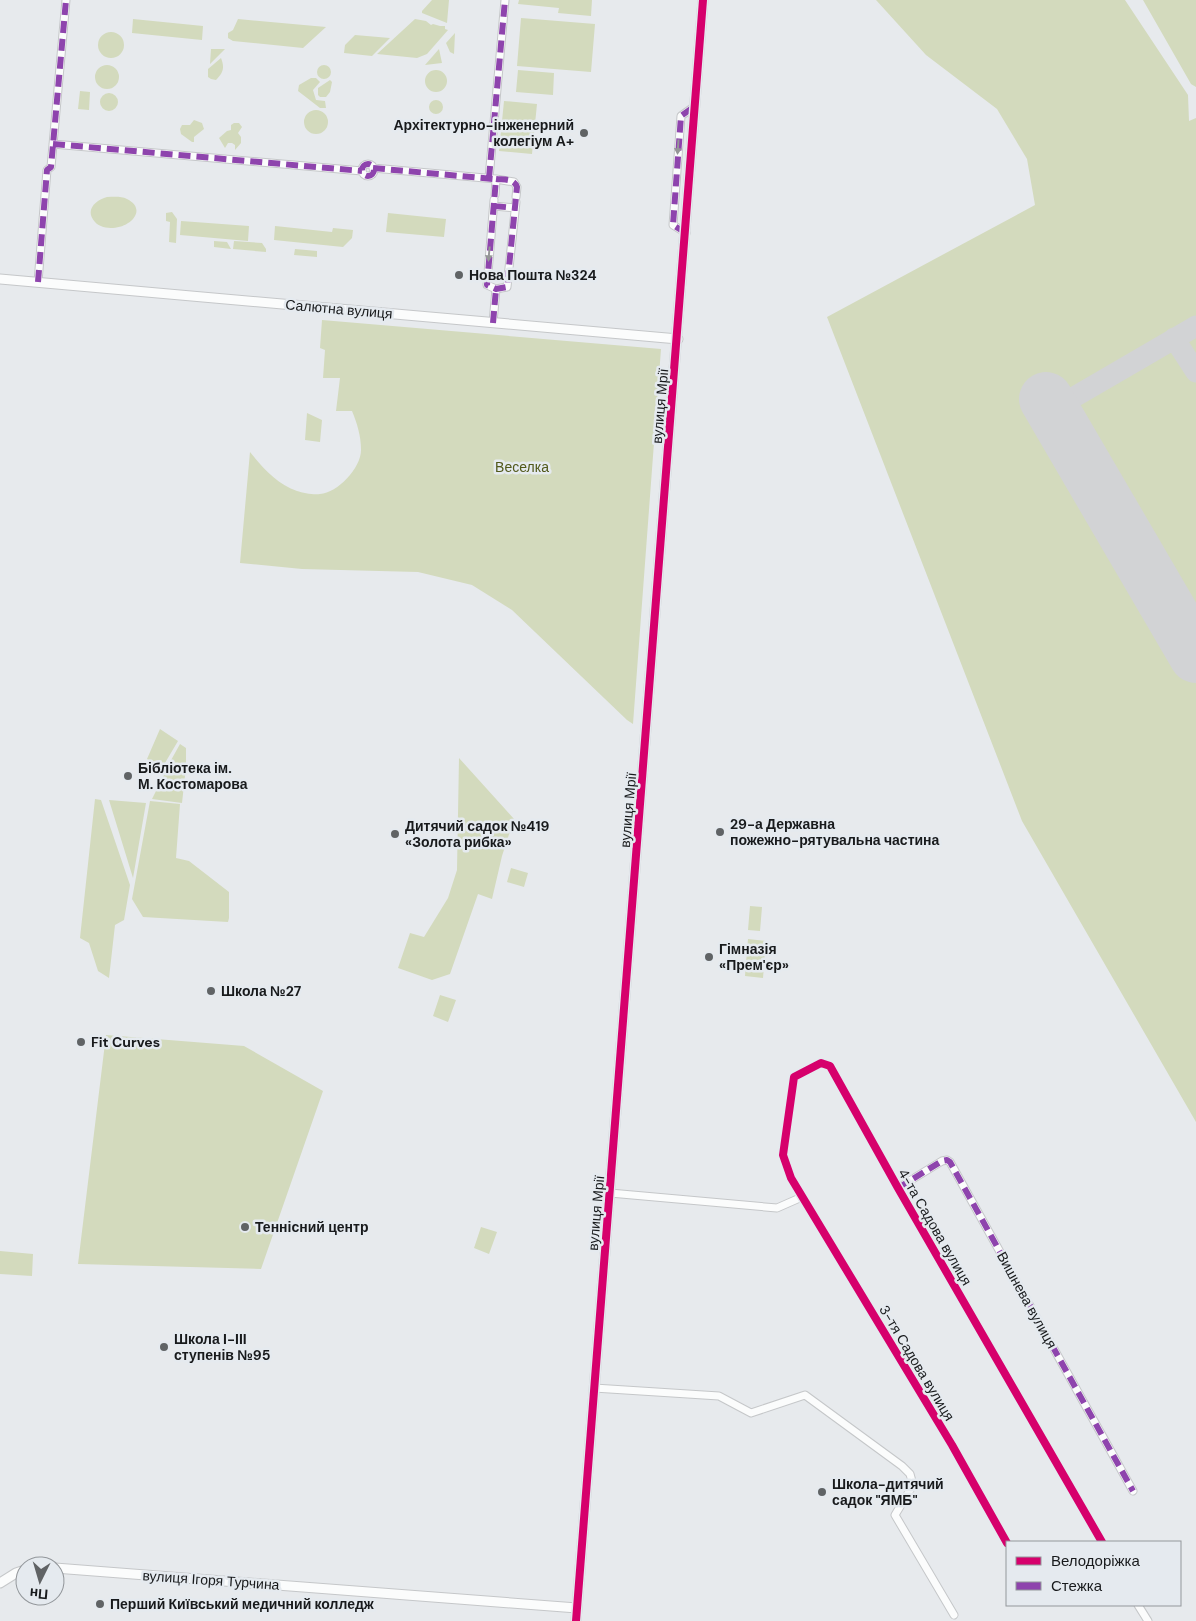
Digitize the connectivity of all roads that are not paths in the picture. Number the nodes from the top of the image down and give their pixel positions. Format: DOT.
graph roads {
  1 [pos="66,0"];
  2 [pos="505,0"];
  3 [pos="703,0"];
  4 [pos="695,106"];
  5 [pos="53,144"];
  6 [pos="493,179"];
  7 [pos="494,200"];
  8 [pos="516,202"];
  9 [pos="686,232"];
  10 [pos="0,279"];
  11 [pos="38,282"];
  12 [pos="496,289"];
  13 [pos="493,323"];
  14 [pos="678,339"];
  15 [pos="898,1188"];
  16 [pos="610,1193"];
  17 [pos="802,1196"];
  18 [pos="594,1388"];
  19 [pos="1133,1491"];
  20 [pos="1006,1541"];
  21 [pos="1101,1541"];
  22 [pos="65,1569"];
  23 [pos="15,1574"];
  24 [pos="0,1583"];
  25 [pos="1139,1606"];
  26 [pos="577,1608"];
  27 [pos="954,1616"];
  28 [pos="576,1621"];
  29 [pos="1148,1621"];
  1 -- 5 [label="street"];
  2 -- 6 [label="street"];
  3 -- 4 [label="street, вулиця Мрії"];
  4 -- 9 [label="street, вулиця Мрії"];
  4 -- 9 [label="street, one-way"];
  5 -- 6 [label="street"];
  5 -- 11 [label="street"];
  6 -- 7 [label="street"];
  6 -- 8 [label="street"];
  7 -- 8 [label="street"];
  7 -- 12 [label="street, one-way"];
  8 -- 12 [label="street"];
  9 -- 14 [label="street, вулиця Мрії"];
  10 -- 11 [label="street, Салютна вулиця"];
  11 -- 13 [label="street, Салютна вулиця"];
  12 -- 13 [label="street"];
  13 -- 14 [label="street, Салютна вулиця"];
  14 -- 16 [label="street, вулиця Мрії"];
  15 -- 17 [label="street, 4-та Садова вулиця"];
  15 -- 19 [label="street, Вишнева вулиця"];
  15 -- 21 [label="street, 4-та Садова вулиця"];
  16 -- 17 [label="street"];
  16 -- 18 [label="street, вулиця Мрії"];
  17 -- 20 [label="street, 3-тя Садова вулиця"];
  18 -- 26 [label="street, вулиця Мрії"];
  18 -- 27 [label="street"];
  22 -- 26 [label="street, вулиця Ігоря Турчина"];
  23 -- 24 [label="street"];
  25 -- 29 [label="street"];
  26 -- 28 [label="street, вулиця Мрії"];
}
